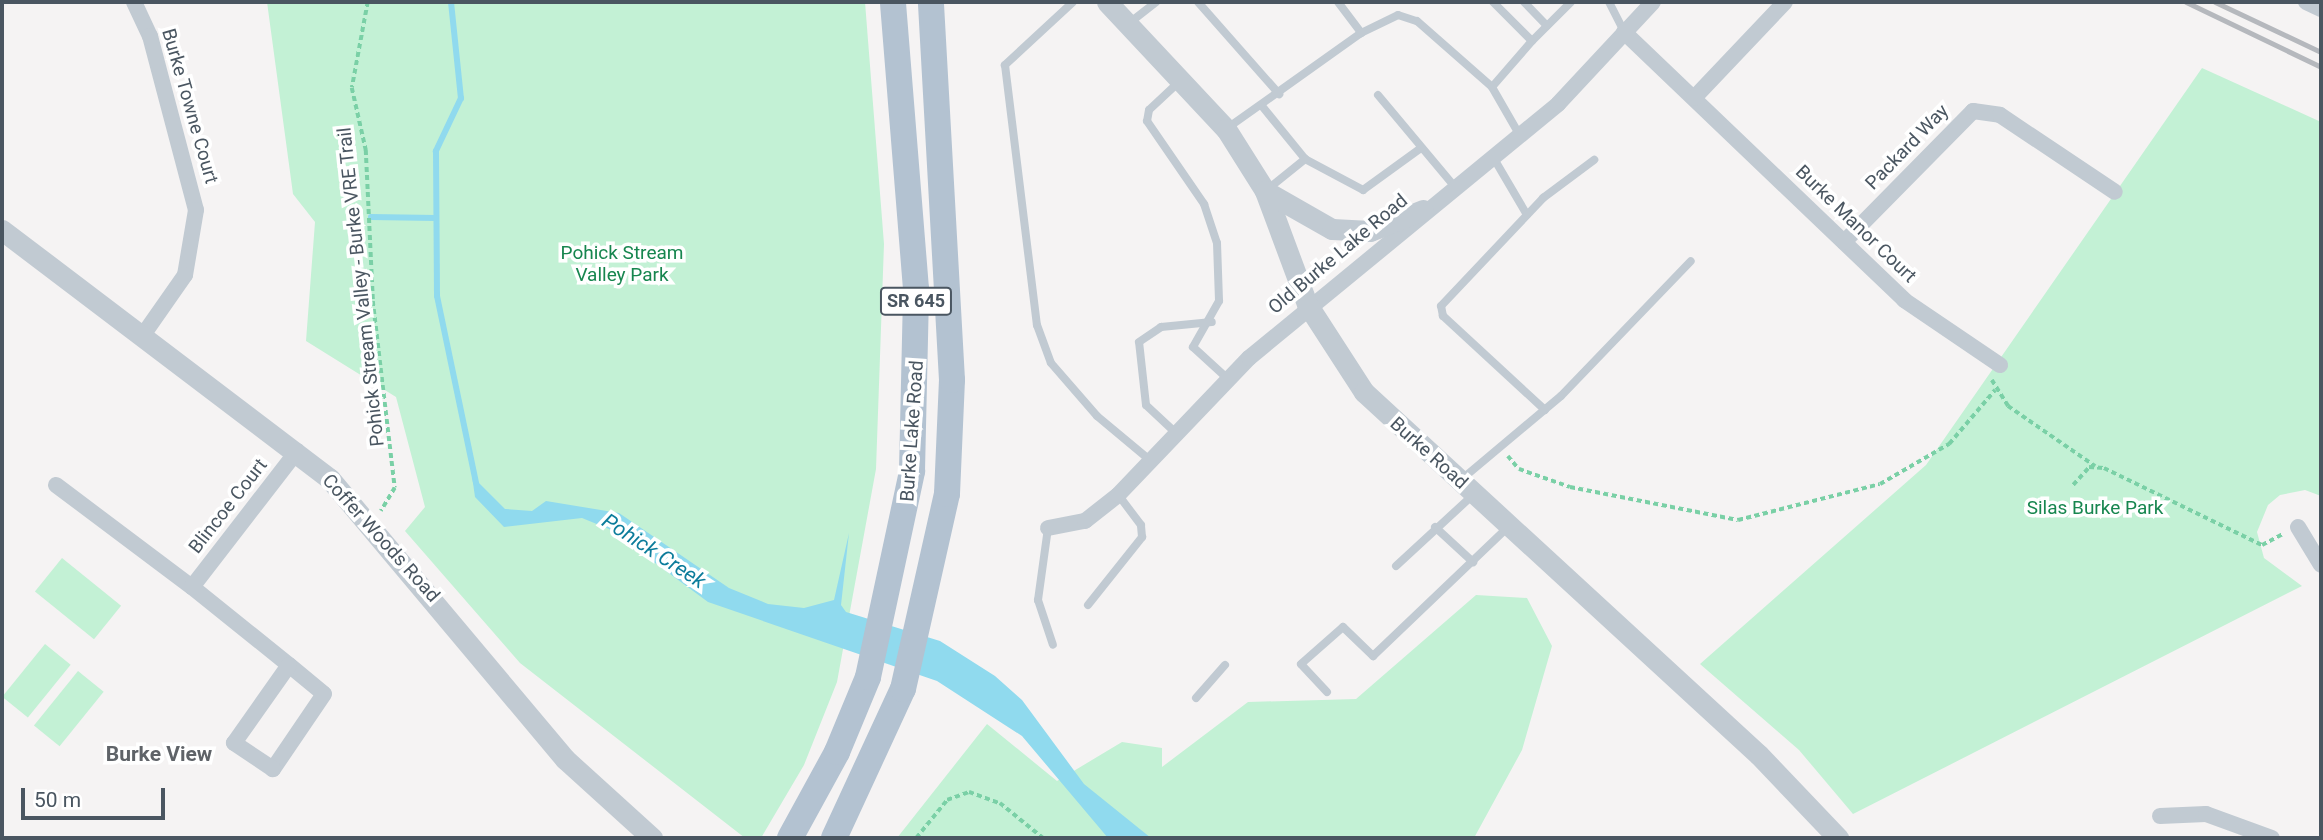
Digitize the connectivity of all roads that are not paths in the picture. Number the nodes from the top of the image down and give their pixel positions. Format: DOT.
graph roads {
  1 [pos="134,2"];
  2 [pos="893,2"];
  3 [pos="931,2"];
  4 [pos="1073,2"];
  5 [pos="1107,2"];
  6 [pos="1156,2"];
  7 [pos="1338,2"];
  8 [pos="1493,2"];
  9 [pos="1524,2"];
  10 [pos="1572,2"];
  11 [pos="1609,2"];
  12 [pos="1653,2"];
  13 [pos="1785,2"];
  14 [pos="2306,2"];
  15 [pos="1200,3"];
  16 [pos="2321,9"];
  17 [pos="1128,24"];
  18 [pos="1547,26"];
  19 [pos="1624,32"];
  20 [pos="1361,33"];
  21 [pos="1532,41"];
  22 [pos="1181,80"];
  23 [pos="1492,87"];
  24 [pos="1279,94"];
  25 [pos="1378,94"];
  26 [pos="1694,98"];
  27 [pos="1262,106"];
  28 [pos="1226,129"];
  29 [pos="1519,134"];
  30 [pos="1421,148"];
  31 [pos="1492,155"];
  32 [pos="1305,159"];
  33 [pos="1594,160"];
  34 [pos="1454,186"];
  35 [pos="1265,191"];
  36 [pos="2115,192"];
  37 [pos="1423,211"];
  38 [pos="1527,215"];
  39 [pos="2,230"];
  40 [pos="1844,242"];
  41 [pos="1691,261"];
  42 [pos="1307,304"];
  43 [pos="1212,322"];
  44 [pos="143,335"];
  45 [pos="2000,365"];
  46 [pos="1228,379"];
  47 [pos="1545,410"];
  48 [pos="1177,434"];
  49 [pos="297,451"];
  50 [pos="1151,461"];
  51 [pos="56,485"];
  52 [pos="1467,488"];
  53 [pos="1118,495"];
  54 [pos="1510,525"];
  55 [pos="1435,527"];
  56 [pos="2298,527"];
  57 [pos="1048,528"];
  58 [pos="1473,562"];
  59 [pos="2321,565"];
  60 [pos="1396,566"];
  61 [pos="192,587"];
  62 [pos="1088,605"];
  63 [pos="1053,645"];
  64 [pos="1225,664"];
  65 [pos="289,665"];
  66 [pos="1326,692"];
  67 [pos="1196,698"];
  68 [pos="2160,816"];
  69 [pos="652,838"];
  70 [pos="790,838"];
  71 [pos="834,838"];
  72 [pos="1838,838"];
  73 [pos="2272,838"];
  1 -- 44 [label="street, Burke Towne Court"];
  2 -- 70 [label="main road, Burke Lake Road / SR 645"];
  3 -- 71 [label="main road, Burke Lake Road / SR 645"];
  4 -- 50 [label="lane"];
  5 -- 17 [label="street, Burke Road"];
  6 -- 17 [label="lane"];
  7 -- 20 [label="lane"];
  8 -- 21 [label="lane"];
  9 -- 18 [label="lane"];
  10 -- 18 [label="lane"];
  11 -- 19 [label="lane"];
  12 -- 19 [label="street, Old Burke Lake Road"];
  13 -- 26 [label="street"];
  14 -- 16 [label="street"];
  15 -- 24 [label="lane"];
  17 -- 22 [label="street, Burke Road"];
  18 -- 21 [label="lane"];
  19 -- 26 [label="street, Burke Manor Court"];
  19 -- 29 [label="street, Old Burke Lake Road"];
  20 -- 23 [label="lane"];
  20 -- 24 [label="lane"];
  21 -- 23 [label="lane"];
  22 -- 28 [label="street, Burke Road"];
  22 -- 43 [label="lane"];
  23 -- 29 [label="lane"];
  24 -- 27 [label="lane"];
  25 -- 30 [label="lane"];
  26 -- 40 [label="street, Burke Manor Court"];
  27 -- 28 [label="lane"];
  27 -- 32 [label="lane"];
  28 -- 35 [label="street, Burke Road"];
  29 -- 31 [label="street, Old Burke Lake Road"];
  30 -- 32 [label="lane"];
  30 -- 34 [label="lane"];
  31 -- 34 [label="street, Old Burke Lake Road"];
  31 -- 38 [label="lane"];
  32 -- 35 [label="lane"];
  33 -- 38 [label="lane"];
  34 -- 37 [label="street, Old Burke Lake Road"];
  35 -- 37 [label="street"];
  35 -- 42 [label="street, Burke Road"];
  36 -- 40 [label="street, Packard Way"];
  37 -- 42 [label="street, Old Burke Lake Road"];
  38 -- 47 [label="lane"];
  39 -- 44 [label="street, Coffer Woods Road"];
  40 -- 45 [label="street, Burke Manor Court"];
  41 -- 47 [label="lane"];
  42 -- 46 [label="street, Old Burke Lake Road"];
  42 -- 52 [label="street, Burke Road"];
  43 -- 46 [label="lane"];
  43 -- 48 [label="lane"];
  44 -- 49 [label="street, Coffer Woods Road"];
  46 -- 48 [label="street, Old Burke Lake Road"];
  47 -- 52 [label="lane"];
  48 -- 50 [label="street, Old Burke Lake Road"];
  49 -- 61 [label="street, Blincoe Court"];
  49 -- 69 [label="street, Coffer Woods Road"];
  50 -- 53 [label="street, Old Burke Lake Road"];
  51 -- 61 [label="street"];
  52 -- 54 [label="street, Burke Road"];
  52 -- 55 [label="lane"];
  53 -- 57 [label="street, Old Burke Lake Road"];
  53 -- 62 [label="lane"];
  54 -- 58 [label="lane"];
  54 -- 72 [label="street, Burke Road"];
  55 -- 58 [label="lane"];
  55 -- 60 [label="lane"];
  56 -- 59 [label="street"];
  57 -- 63 [label="lane"];
  58 -- 66 [label="lane"];
  61 -- 65 [label="street"];
  64 -- 67 [label="lane"];
  65 -- 65 [label="street"];
  68 -- 73 [label="street"];
}
